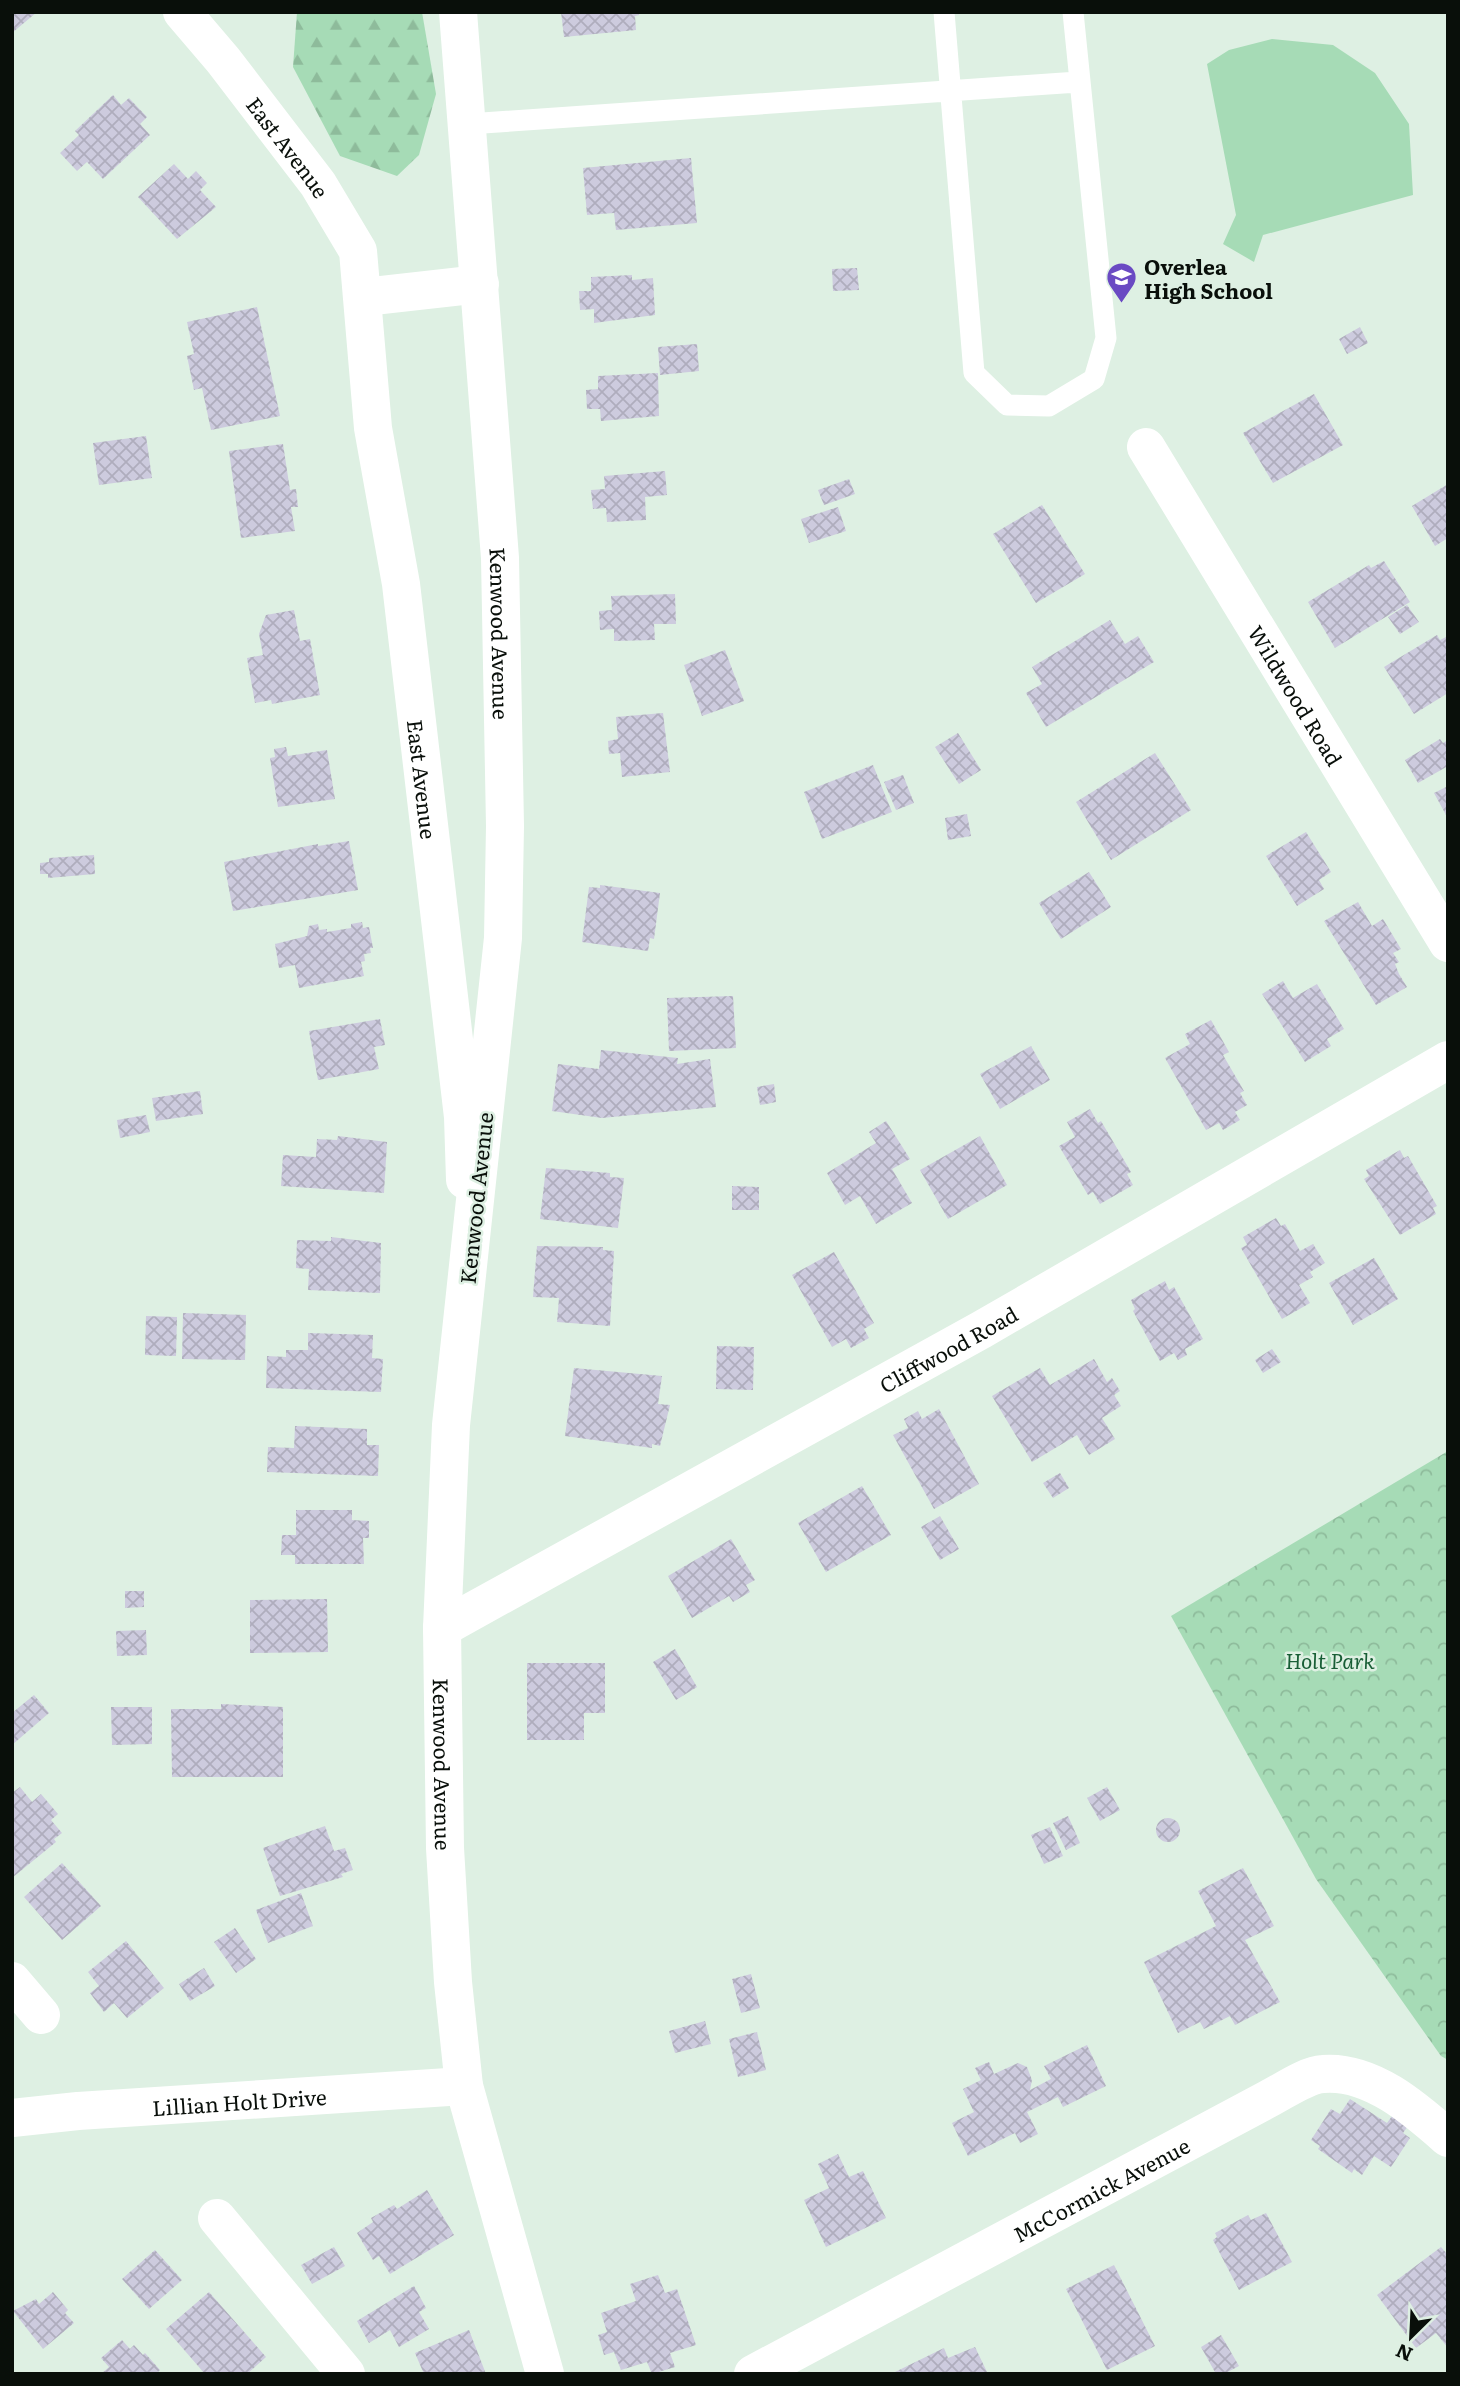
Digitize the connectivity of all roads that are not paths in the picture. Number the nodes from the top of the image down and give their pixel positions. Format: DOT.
graph roads {
  1 [pos="181,12"];
  2 [pos="458,12"];
  3 [pos="944,12"];
  4 [pos="1073,12"];
  5 [pos="1078,82"];
  6 [pos="949,91"];
  7 [pos="468,124"];
  8 [pos="480,284"];
  9 [pos="364,297"];
  10 [pos="1146,447"];
  11 [pos="1448,943"];
  12 [pos="1448,1060"];
  13 [pos="468,1263"];
  14 [pos="442,1628"];
  15 [pos="12,1981"];
  16 [pos="41,2015"];
  17 [pos="464,2086"];
  18 [pos="12,2118"];
  19 [pos="1448,2138"];
  20 [pos="217,2218"];
  21 [pos="346,2374"];
  22 [pos="545,2374"];
  23 [pos="753,2374"];
  1 -- 9 [label="street, East Avenue"];
  2 -- 7 [label="street, Kenwood Avenue"];
  3 -- 6 [label="lane"];
  4 -- 5 [label="lane"];
  5 -- 6 [label="lane"];
  5 -- 6 [label="lane"];
  6 -- 7 [label="lane"];
  7 -- 8 [label="street, Kenwood Avenue"];
  8 -- 9 [label="street"];
  8 -- 13 [label="street, Kenwood Avenue"];
  9 -- 13 [label="street, East Avenue"];
  10 -- 11 [label="street, Wildwood Road"];
  12 -- 14 [label="street, Cliffwood Road"];
  13 -- 14 [label="street, Kenwood Avenue"];
  14 -- 17 [label="street, Kenwood Avenue"];
  15 -- 16 [label="street"];
  17 -- 18 [label="street, Lillian Holt Drive"];
  17 -- 22 [label="street, Kenwood Avenue"];
  19 -- 23 [label="street, McCormick Avenue"];
  20 -- 21 [label="street"];
}
